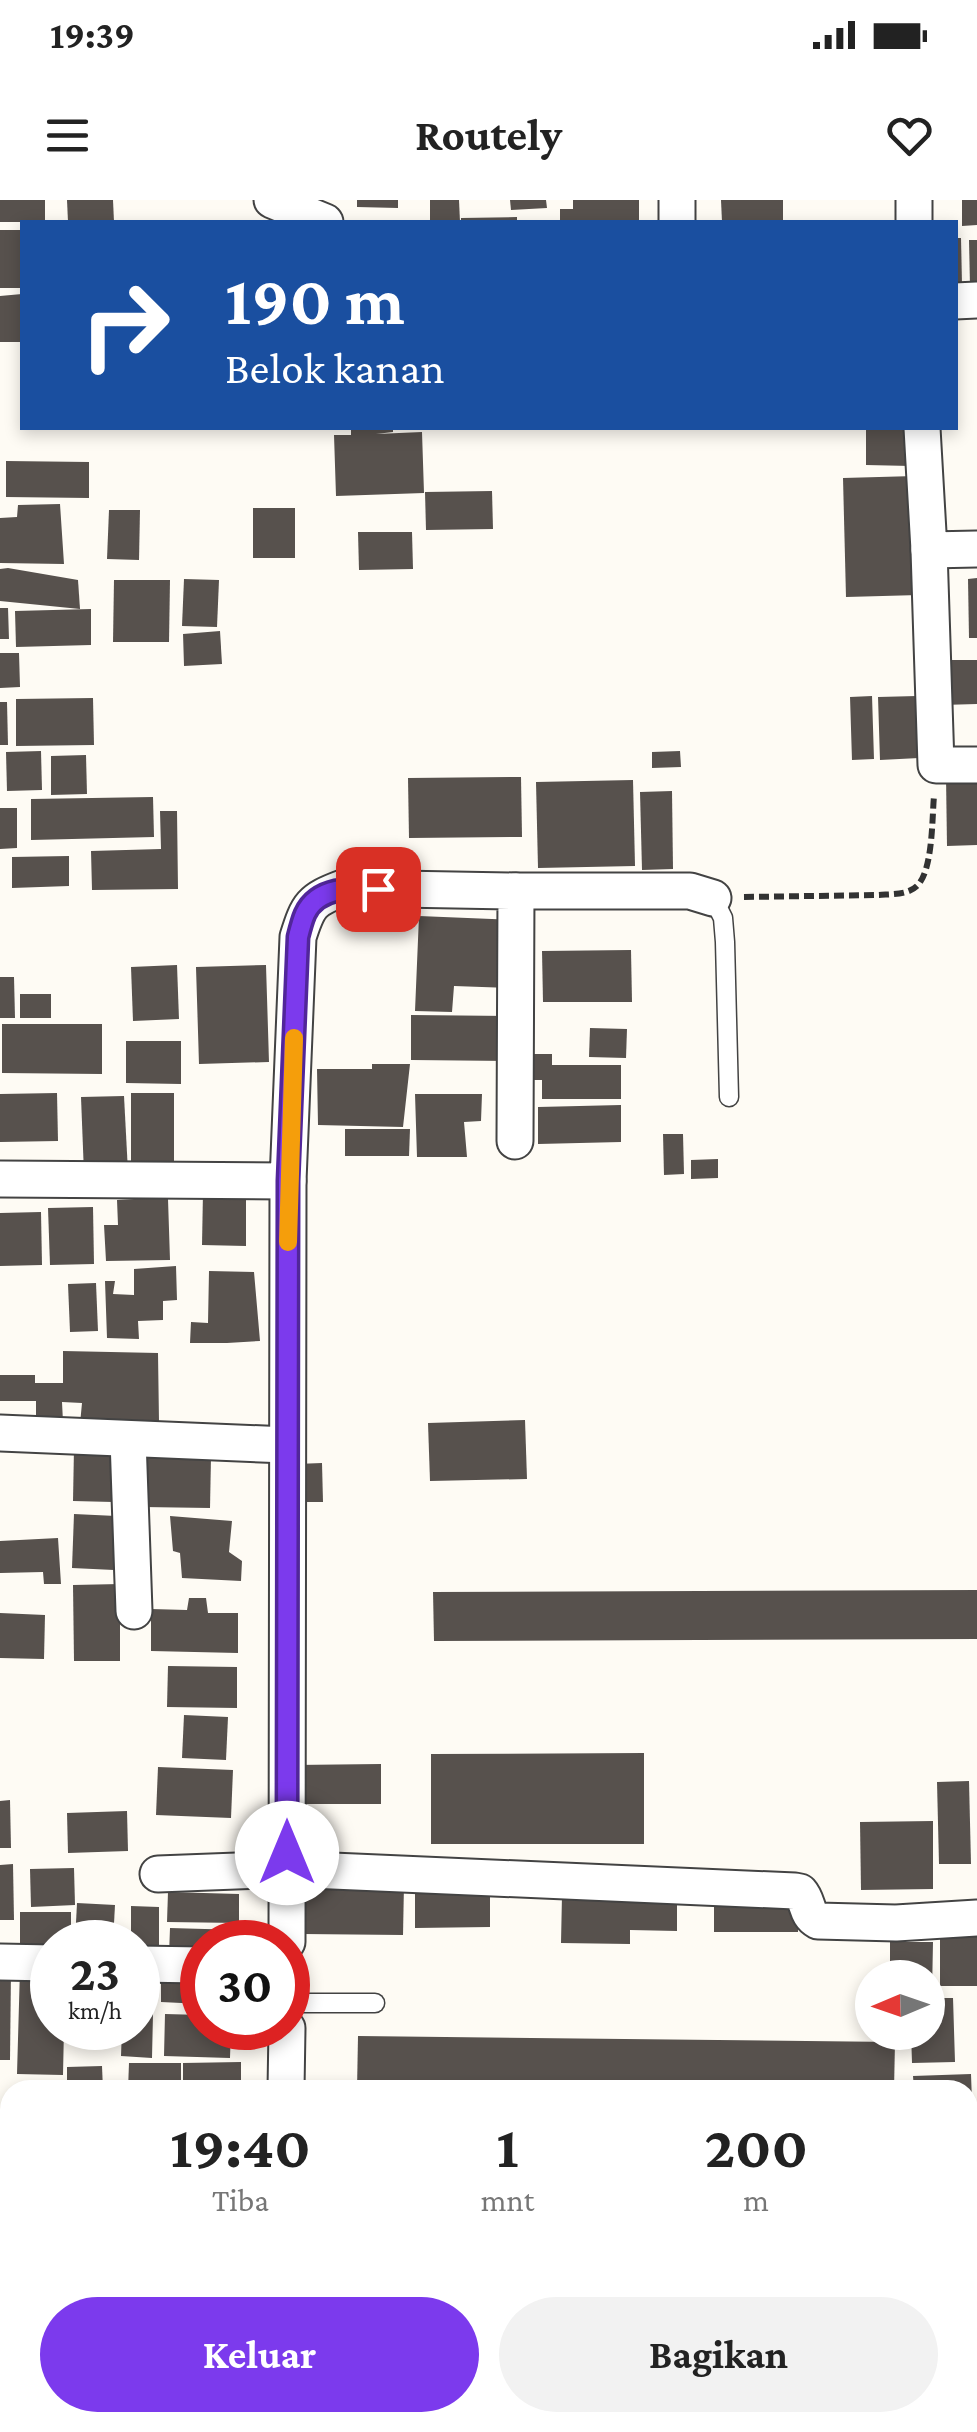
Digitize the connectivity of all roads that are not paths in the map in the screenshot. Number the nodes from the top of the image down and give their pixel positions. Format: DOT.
graph roads {
  1 [pos="272,200"];
  2 [pos="321,220"];
  3 [pos="922,430"];
  4 [pos="977,549"];
  5 [pos="929,550"];
  6 [pos="977,765"];
  7 [pos="516,891"];
  8 [pos="713,898"];
  9 [pos="729,1096"];
  10 [pos="515,1141"];
  11 [pos="0,1179"];
  12 [pos="288,1181"];
  13 [pos="0,1432"];
  14 [pos="128,1439"];
  15 [pos="287,1445"];
  16 [pos="134,1611"];
  17 [pos="287,1869"];
  18 [pos="158,1874"];
  19 [pos="977,1918"];
  20 [pos="286,1920"];
  21 [pos="0,1962"];
  22 [pos="30,1963"];
  23 [pos="310,2002"];
  24 [pos="375,2003"];
  25 [pos="286,2050"];
  26 [pos="286,2080"];
  1 -- 2 [label="street"];
  3 -- 5 [label="street"];
  4 -- 5 [label="street"];
  5 -- 6 [label="street"];
  7 -- 8 [label="street"];
  7 -- 10 [label="street"];
  7 -- 12 [label="street"];
  8 -- 9 [label="lane"];
  11 -- 12 [label="street"];
  12 -- 15 [label="street"];
  13 -- 14 [label="street"];
  14 -- 15 [label="street"];
  14 -- 16 [label="street"];
  15 -- 17 [label="street"];
  17 -- 18 [label="street"];
  17 -- 19 [label="street"];
  17 -- 20 [label="street"];
  21 -- 22 [label="street"];
  23 -- 24 [label="lane"];
  25 -- 26 [label="street"];
}
